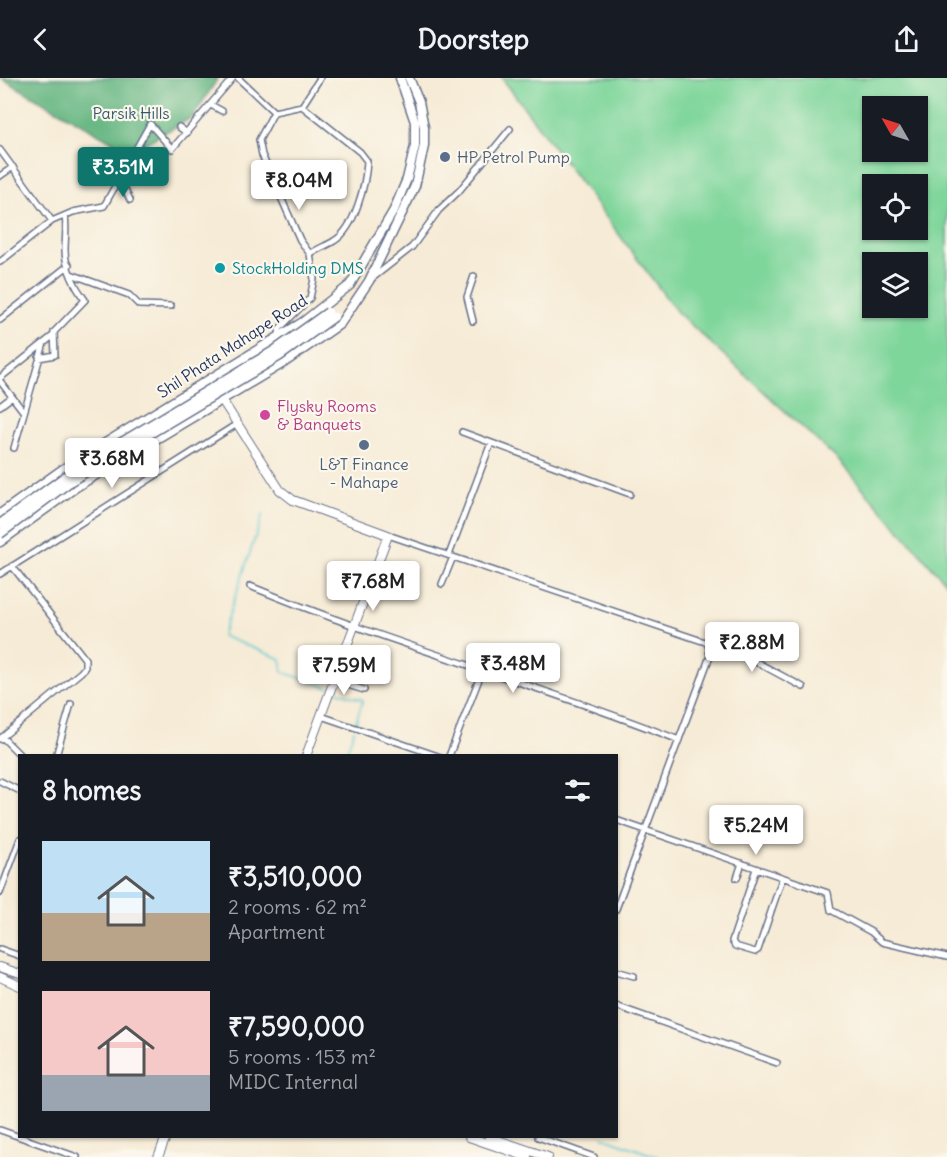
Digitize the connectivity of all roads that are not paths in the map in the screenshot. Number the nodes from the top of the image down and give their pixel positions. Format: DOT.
graph roads {
  1 [pos="233,78"];
  2 [pos="238,78"];
  3 [pos="320,78"];
  4 [pos="400,78"];
  5 [pos="409,78"];
  6 [pos="211,105"];
  7 [pos="302,105"];
  8 [pos="222,111"];
  9 [pos="274,112"];
  10 [pos="179,127"];
  11 [pos="510,129"];
  12 [pos="187,133"];
  13 [pos="0,150"];
  14 [pos="13,167"];
  15 [pos="0,176"];
  16 [pos="120,179"];
  17 [pos="130,200"];
  18 [pos="65,216"];
  19 [pos="52,221"];
  20 [pos="310,254"];
  21 [pos="0,262"];
  22 [pos="69,265"];
  23 [pos="71,274"];
  24 [pos="474,276"];
  25 [pos="369,281"];
  26 [pos="350,285"];
  27 [pos="360,292"];
  28 [pos="303,305"];
  29 [pos="171,306"];
  30 [pos="312,314"];
  31 [pos="331,314"];
  32 [pos="0,320"];
  33 [pos="473,321"];
  34 [pos="54,335"];
  35 [pos="279,337"];
  36 [pos="44,343"];
  37 [pos="39,358"];
  38 [pos="292,358"];
  39 [pos="0,380"];
  40 [pos="209,380"];
  41 [pos="12,397"];
  42 [pos="223,401"];
  43 [pos="0,406"];
  44 [pos="23,411"];
  45 [pos="237,424"];
  46 [pos="462,432"];
  47 [pos="491,443"];
  48 [pos="14,448"];
  49 [pos="630,494"];
  50 [pos="0,514"];
  51 [pos="0,524"];
  52 [pos="0,534"];
  53 [pos="388,535"];
  54 [pos="0,542"];
  55 [pos="451,556"];
  56 [pos="12,566"];
  57 [pos="0,574"];
  58 [pos="442,584"];
  59 [pos="250,586"];
  60 [pos="354,626"];
  61 [pos="708,643"];
  62 [pos="483,669"];
  63 [pos="332,680"];
  64 [pos="803,687"];
  65 [pos="364,690"];
  66 [pos="71,704"];
  67 [pos="321,716"];
  68 [pos="1,738"];
  69 [pos="680,740"];
  70 [pos="19,754"];
  71 [pos="57,754"];
  72 [pos="307,754"];
  73 [pos="432,754"];
  74 [pos="450,754"];
  75 [pos="0,781"];
  76 [pos="18,790"];
  77 [pos="618,821"];
  78 [pos="647,830"];
  79 [pos="18,844"];
  80 [pos="742,863"];
  81 [pos="756,869"];
  82 [pos="737,878"];
  83 [pos="782,879"];
  84 [pos="0,893"];
  85 [pos="618,904"];
  86 [pos="0,949"];
  87 [pos="18,955"];
  88 [pos="947,957"];
  89 [pos="0,967"];
  90 [pos="618,972"];
  91 [pos="18,973"];
  92 [pos="634,976"];
  93 [pos="0,977"];
  94 [pos="18,985"];
  95 [pos="618,1007"];
  96 [pos="777,1063"];
  97 [pos="0,1130"];
  98 [pos="18,1136"];
  99 [pos="23,1138"];
  100 [pos="166,1138"];
  101 [pos="472,1138"];
  102 [pos="492,1138"];
  103 [pos="541,1138"];
  104 [pos="543,1156"];
  105 [pos="77,1157"];
  106 [pos="158,1157"];
  107 [pos="527,1157"];
  108 [pos="594,1157"];
  1 -- 6 [label="street"];
  2 -- 9 [label="street"];
  3 -- 7 [label="street"];
  4 -- 26 [label="main road, Shil Phata Mahape Road"];
  5 -- 25 [label="main road"];
  6 -- 8 [label="street"];
  6 -- 12 [label="street"];
  7 -- 9 [label="street"];
  7 -- 20 [label="street"];
  9 -- 20 [label="street"];
  10 -- 12 [label="street"];
  11 -- 25 [label="street"];
  12 -- 16 [label="street"];
  13 -- 14 [label="street"];
  14 -- 15 [label="street"];
  14 -- 19 [label="street"];
  16 -- 17 [label="street"];
  16 -- 18 [label="street"];
  18 -- 19 [label="street"];
  18 -- 22 [label="street"];
  19 -- 21 [label="street"];
  20 -- 28 [label="street"];
  22 -- 23 [label="street"];
  22 -- 32 [label="street"];
  23 -- 29 [label="street"];
  23 -- 34 [label="street"];
  24 -- 33 [label="street"];
  25 -- 27 [label="main road"];
  26 -- 30 [label="main road, Shil Phata Mahape Road"];
  26 -- 31 [label="main road"];
  27 -- 31 [label="main road"];
  27 -- 38 [label="main road"];
  28 -- 30 [label="street"];
  28 -- 35 [label="street"];
  30 -- 35 [label="main road, Shil Phata Mahape Road"];
  31 -- 51 [label="main road, bridge"];
  31 -- 52 [label="main road, bridge"];
  34 -- 36 [label="street"];
  34 -- 37 [label="street"];
  35 -- 38 [label="street"];
  35 -- 40 [label="main road, Shil Phata Mahape Road"];
  36 -- 37 [label="street"];
  36 -- 39 [label="street"];
  37 -- 44 [label="street"];
  38 -- 42 [label="main road"];
  39 -- 41 [label="street"];
  40 -- 42 [label="street"];
  40 -- 50 [label="main road, Shil Phata Mahape Road"];
  41 -- 43 [label="street"];
  41 -- 44 [label="street"];
  42 -- 45 [label="street"];
  42 -- 54 [label="main road"];
  44 -- 48 [label="street"];
  45 -- 53 [label="street"];
  45 -- 56 [label="street"];
  46 -- 47 [label="street"];
  47 -- 49 [label="street"];
  47 -- 55 [label="street"];
  53 -- 55 [label="street"];
  53 -- 60 [label="street"];
  55 -- 58 [label="street"];
  55 -- 61 [label="street"];
  56 -- 57 [label="street"];
  56 -- 68 [label="street"];
  59 -- 60 [label="street"];
  60 -- 62 [label="street"];
  60 -- 63 [label="street"];
  61 -- 64 [label="street"];
  61 -- 69 [label="street"];
  62 -- 69 [label="street"];
  62 -- 74 [label="street"];
  63 -- 65 [label="street"];
  63 -- 67 [label="street"];
  66 -- 71 [label="street"];
  67 -- 72 [label="street"];
  67 -- 73 [label="street"];
  68 -- 70 [label="street"];
  69 -- 78 [label="street"];
  75 -- 76 [label="street"];
  77 -- 78 [label="street"];
  78 -- 80 [label="street"];
  78 -- 85 [label="street"];
  79 -- 84 [label="street"];
  80 -- 81 [label="street"];
  80 -- 82 [label="street"];
  81 -- 83 [label="street"];
  81 -- 83 [label="street"];
  83 -- 88 [label="street"];
  86 -- 87 [label="street"];
  89 -- 91 [label="street"];
  90 -- 92 [label="street"];
  93 -- 94 [label="street"];
  95 -- 96 [label="street"];
  97 -- 98 [label="street"];
  99 -- 105 [label="street"];
  100 -- 106 [label="street"];
  101 -- 107 [label="street"];
  102 -- 104 [label="street"];
  103 -- 108 [label="street"];
}
